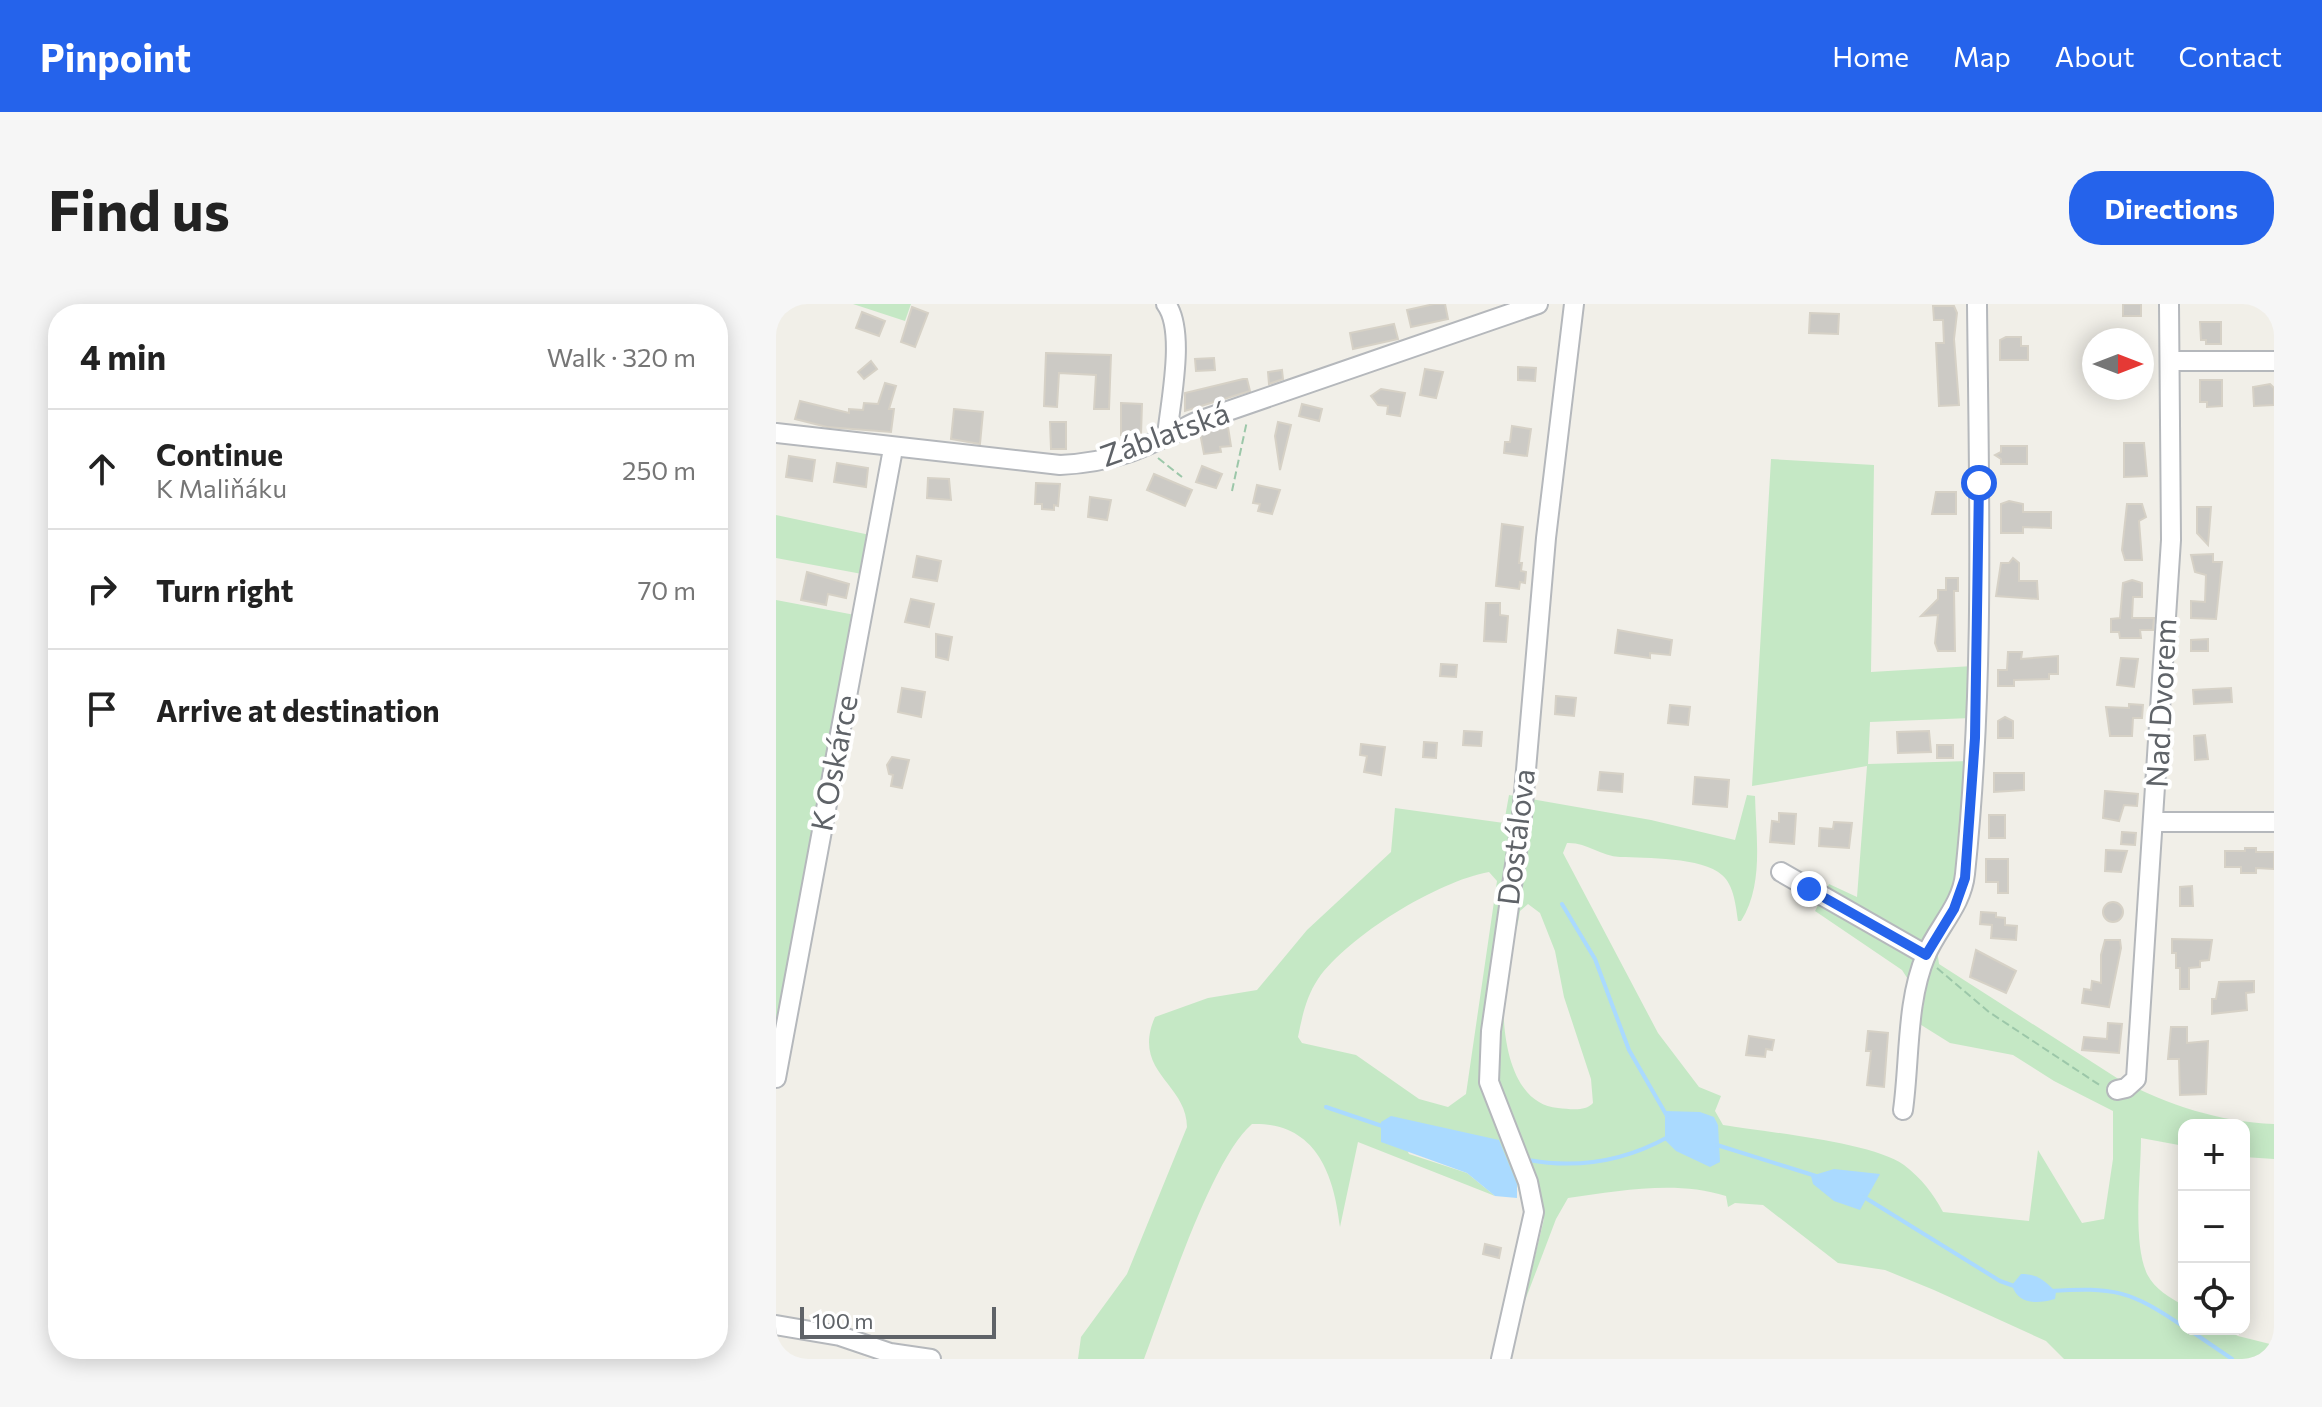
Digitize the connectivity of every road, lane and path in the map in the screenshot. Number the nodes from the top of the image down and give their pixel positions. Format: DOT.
graph roads {
  1 [pos="1538,304"];
  2 [pos="1574,304"];
  3 [pos="1977,304"];
  4 [pos="2169,304"];
  5 [pos="1172,307"];
  6 [pos="2170,361"];
  7 [pos="2274,361"];
  8 [pos="1251,404"];
  9 [pos="776,433"];
  10 [pos="1167,436"];
  11 [pos="893,449"];
  12 [pos="1147,449"];
  13 [pos="1182,477"];
  14 [pos="1232,491"];
  15 [pos="2155,822"];
  16 [pos="2274,822"];
  17 [pos="1781,872"];
  18 [pos="1926,955"];
  19 [pos="776,1078"];
  20 [pos="2117,1090"];
  21 [pos="1903,1110"];
  22 [pos="776,1325"];
  23 [pos="931,1359"];
  24 [pos="1501,1359"];
  1 -- 8 [label="street, Záblatská"];
  2 -- 24 [label="street, Dostálova"];
  3 -- 18 [label="street"];
  4 -- 6 [label="street, Nad Dvorem"];
  5 -- 10 [label="street"];
  6 -- 7 [label="street"];
  6 -- 15 [label="street, Nad Dvorem"];
  8 -- 10 [label="street, Záblatská"];
  8 -- 14 [label="path"];
  9 -- 11 [label="street, Záblatská"];
  10 -- 12 [label="street, Záblatská"];
  11 -- 12 [label="street, Záblatská"];
  11 -- 19 [label="street, K Oskárce"];
  12 -- 13 [label="path"];
  15 -- 16 [label="street"];
  15 -- 20 [label="street, Nad Dvorem"];
  17 -- 18 [label="street"];
  18 -- 20 [label="path"];
  18 -- 21 [label="street"];
  22 -- 23 [label="street"];
}
